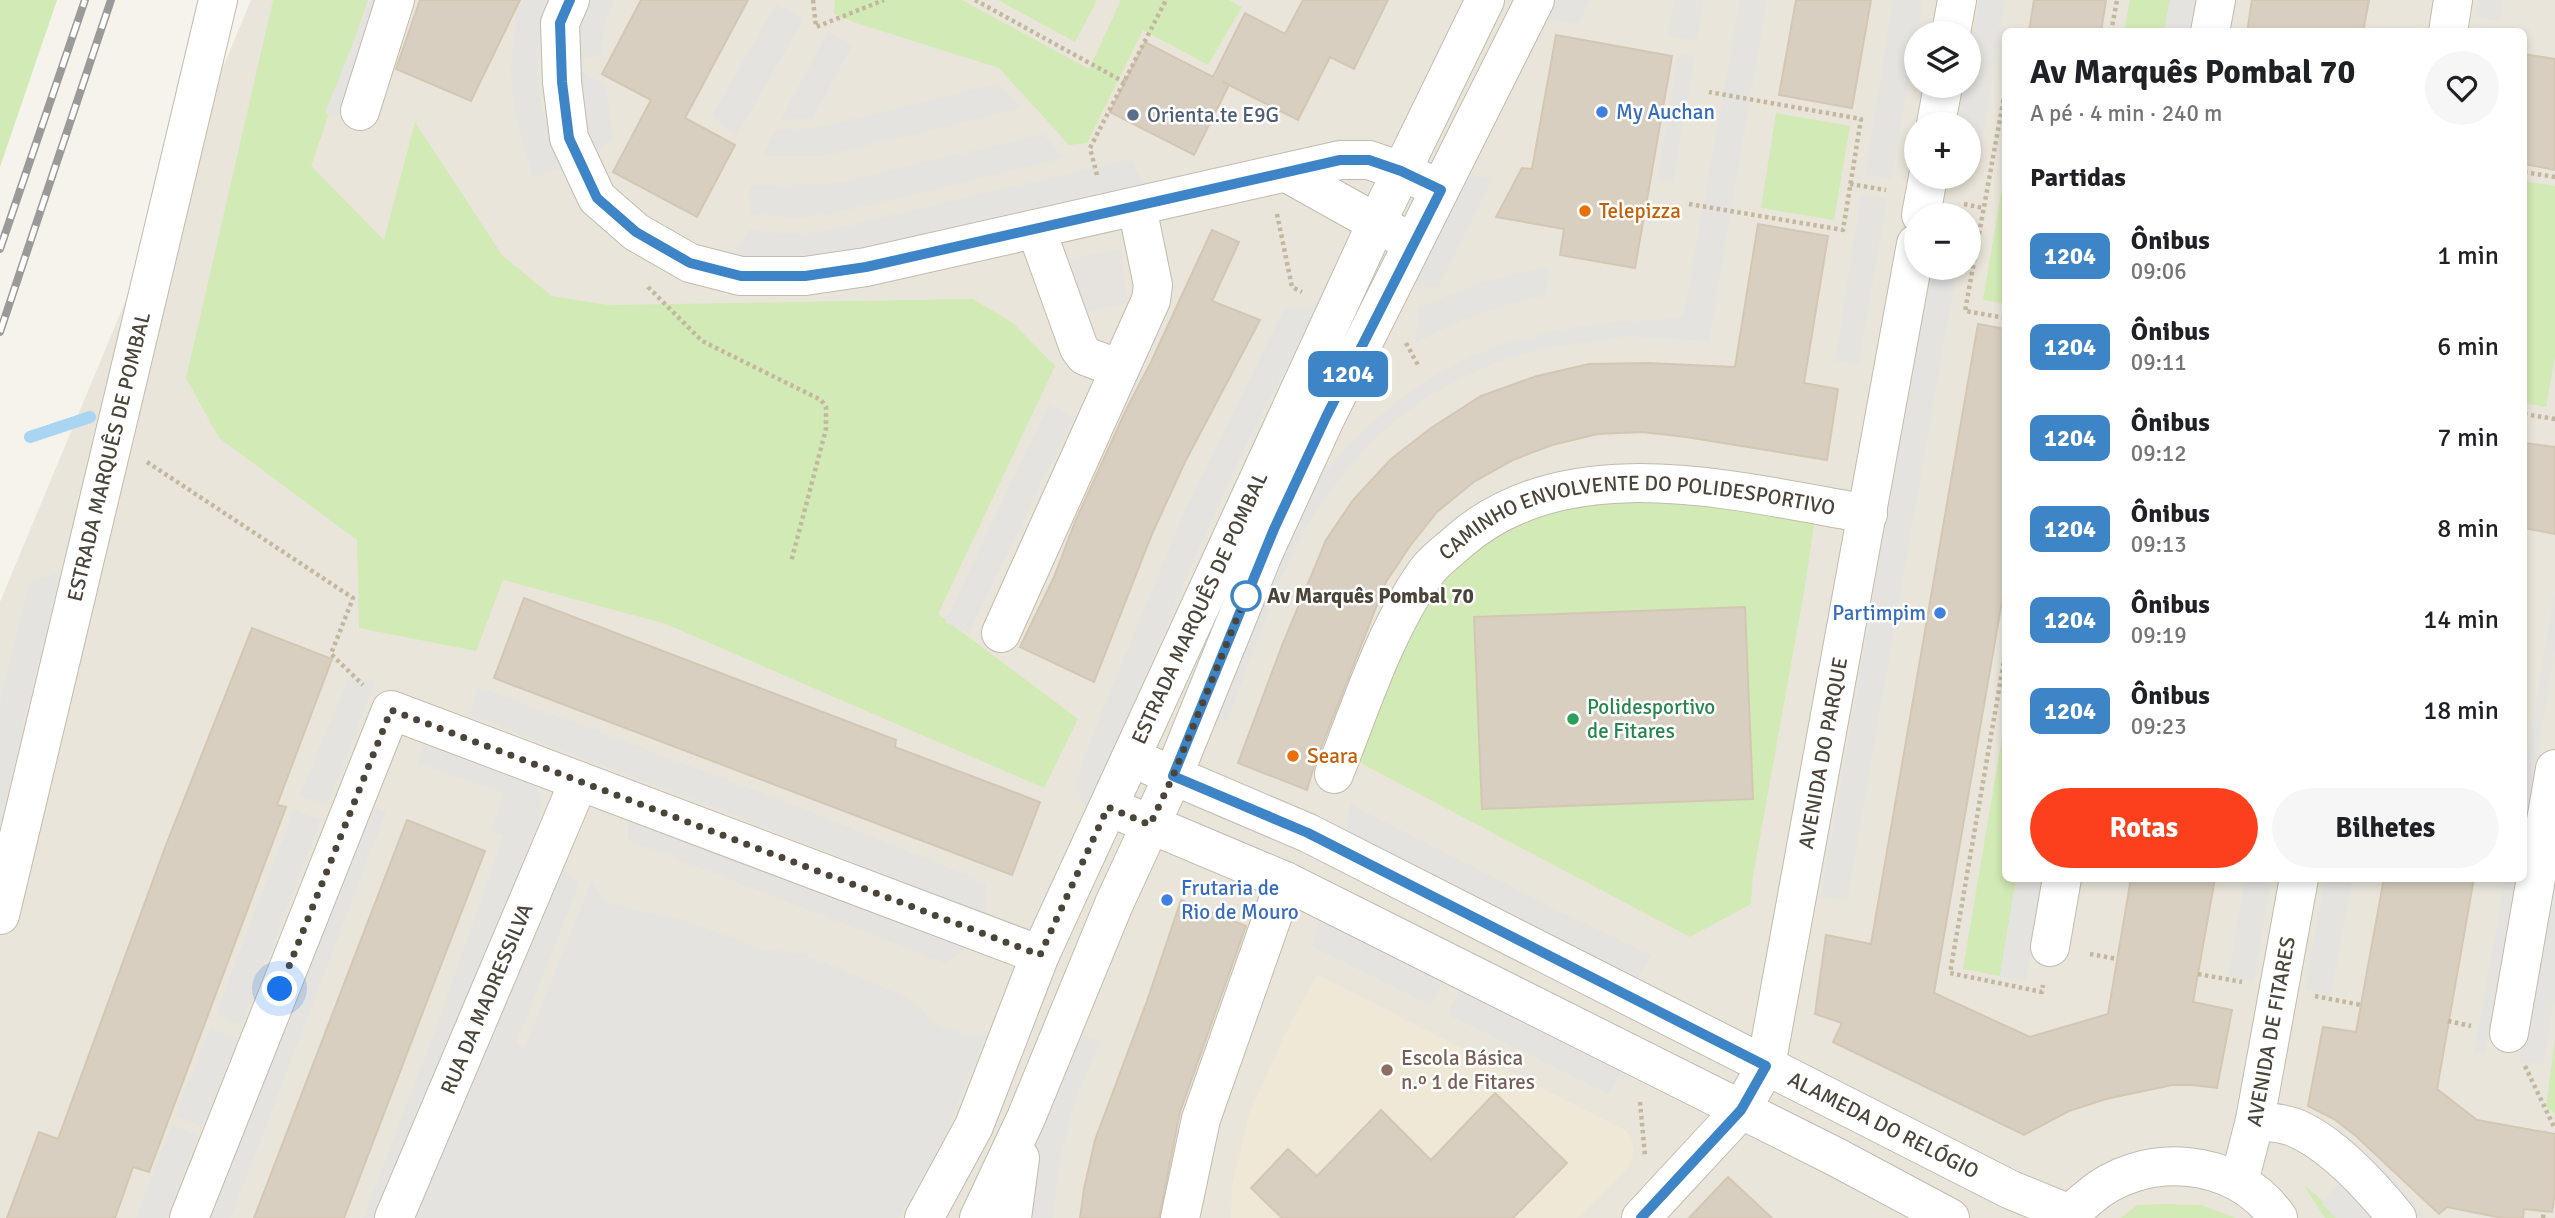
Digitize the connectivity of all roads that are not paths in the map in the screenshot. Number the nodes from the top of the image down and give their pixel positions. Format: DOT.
graph roads {
  1 [pos="218,0"];
  2 [pos="396,0"];
  3 [pos="570,0"];
  4 [pos="1485,0"];
  5 [pos="1535,0"];
  6 [pos="1957,0"];
  7 [pos="2216,0"];
  8 [pos="2453,0"];
  9 [pos="1953,21"];
  10 [pos="2211,28"];
  11 [pos="2449,28"];
  12 [pos="360,111"];
  13 [pos="1401,171"];
  14 [pos="1287,173"];
  15 [pos="1441,190"];
  16 [pos="1137,206"];
  17 [pos="1376,224"];
  18 [pos="1036,229"];
  19 [pos="1414,243"];
  20 [pos="1910,280"];
  21 [pos="1120,369"];
  22 [pos="1868,514"];
  23 [pos="1001,633"];
  24 [pos="1130,757"];
  25 [pos="2555,769"];
  26 [pos="1334,774"];
  27 [pos="1173,776"];
  28 [pos="579,781"];
  29 [pos="1108,807"];
  30 [pos="1150,825"];
  31 [pos="1285,881"];
  32 [pos="2061,882"];
  33 [pos="2298,882"];
  34 [pos="0,915"];
  35 [pos="2050,947"];
  36 [pos="1040,955"];
  37 [pos="2509,1033"];
  38 [pos="1766,1066"];
  39 [pos="1741,1110"];
  40 [pos="1026,1118"];
  41 [pos="2255,1120"];
  42 [pos="2239,1182"];
  43 [pos="2069,1216"];
  44 [pos="189,1218"];
  45 [pos="394,1218"];
  46 [pos="924,1218"];
  47 [pos="979,1218"];
  48 [pos="1012,1218"];
  49 [pos="1180,1218"];
  50 [pos="1640,1218"];
  51 [pos="1950,1218"];
  52 [pos="2278,1218"];
  53 [pos="2397,1218"];
  1 -- 34 [label="street, ESTRADA MARQUÊS DE POMBAL"];
  2 -- 12 [label="street"];
  3 -- 18 [label="street"];
  4 -- 13 [label="street, ESTRADA MARQUÊS DE POMBAL"];
  5 -- 15 [label="street, ESTRADA MARQUÊS DE POMBAL"];
  6 -- 9 [label="street"];
  7 -- 10 [label="street"];
  8 -- 11 [label="street"];
  13 -- 14 [label="street"];
  13 -- 15 [label="street"];
  13 -- 17 [label="street, ESTRADA MARQUÊS DE POMBAL"];
  14 -- 16 [label="street"];
  14 -- 17 [label="street"];
  15 -- 19 [label="street, ESTRADA MARQUÊS DE POMBAL"];
  16 -- 18 [label="street"];
  16 -- 21 [label="street"];
  17 -- 19 [label="street"];
  17 -- 24 [label="street, ESTRADA MARQUÊS DE POMBAL"];
  18 -- 21 [label="street"];
  19 -- 27 [label="street, ESTRADA MARQUÊS DE POMBAL"];
  20 -- 22 [label="street, AVENIDA DO PARQUE"];
  21 -- 23 [label="street"];
  22 -- 26 [label="street, CAMINHO ENVOLVENTE DO POLIDESPORTIVO"];
  22 -- 38 [label="street, AVENIDA DO PARQUE"];
  24 -- 27 [label="street, ALAMEDA DO RELÓGIO"];
  24 -- 29 [label="street, ESTRADA MARQUÊS DE POMBAL"];
  25 -- 37 [label="street"];
  27 -- 30 [label="street, ESTRADA MARQUÊS DE POMBAL"];
  27 -- 38 [label="street, ALAMEDA DO RELÓGIO"];
  28 -- 36 [label="street"];
  28 -- 44 [label="street"];
  28 -- 45 [label="street, RUA DA MADRESSILVA"];
  29 -- 30 [label="street"];
  29 -- 36 [label="street, ESTRADA MARQUÊS DE POMBAL"];
  30 -- 31 [label="street"];
  30 -- 40 [label="street, ESTRADA MARQUÊS DE POMBAL"];
  31 -- 39 [label="street"];
  31 -- 49 [label="street"];
  32 -- 35 [label="street"];
  33 -- 41 [label="street, AVENIDA DE FITARES"];
  36 -- 46 [label="street, ESTRADA MARQUÊS DE POMBAL"];
  38 -- 39 [label="street, AVENIDA DO PARQUE"];
  38 -- 43 [label="street, ALAMEDA DO RELÓGIO"];
  39 -- 50 [label="street, AVENIDA DO PARQUE"];
  39 -- 51 [label="street"];
  40 -- 47 [label="street, ESTRADA MARQUÊS DE POMBAL"];
  40 -- 48 [label="street"];
  41 -- 42 [label="street, AVENIDA DE FITARES"];
  41 -- 53 [label="street"];
  42 -- 43 [label="street"];
  42 -- 52 [label="street"];
}
